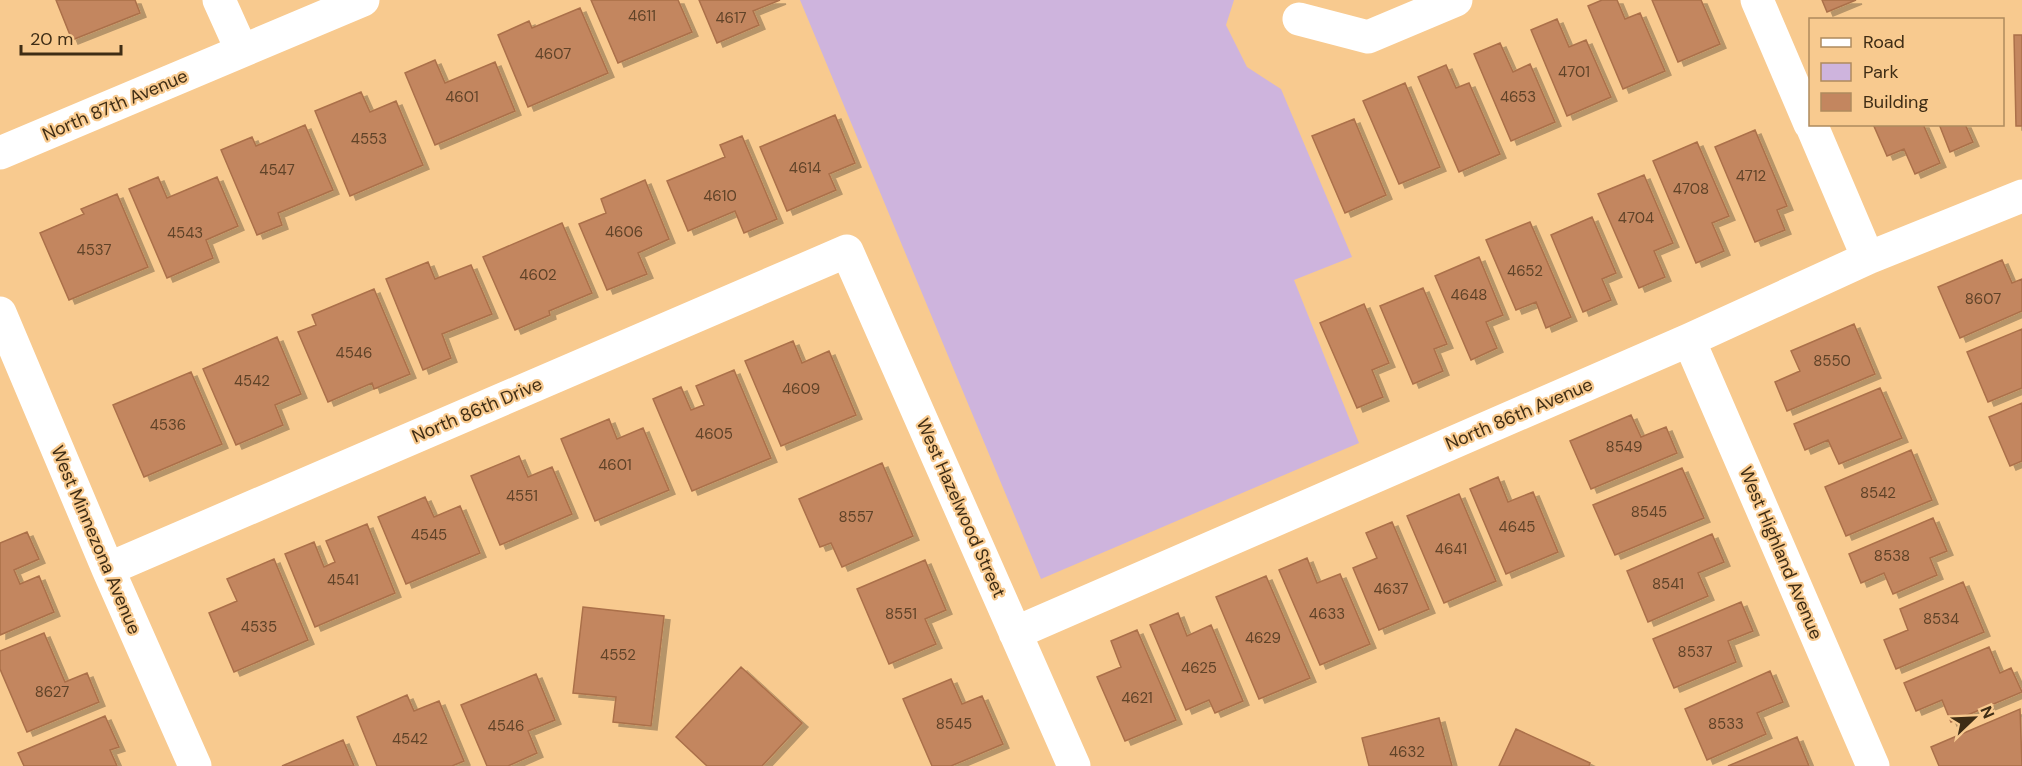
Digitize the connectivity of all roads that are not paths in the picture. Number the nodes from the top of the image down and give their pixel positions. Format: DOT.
graph roads {
  1 [pos="219,0"];
  2 [pos="363,0"];
  3 [pos="1456,0"];
  4 [pos="1757,0"];
  5 [pos="1299,19"];
  6 [pos="242,51"];
  7 [pos="1809,119"];
  8 [pos="1812,126"];
  9 [pos="0,153"];
  10 [pos="2022,196"];
  11 [pos="847,250"];
  12 [pos="1868,258"];
  13 [pos="0,313"];
  14 [pos="1689,340"];
  15 [pos="108,570"];
  16 [pos="1016,633"];
  17 [pos="195,766"];
  18 [pos="1074,766"];
  19 [pos="1873,766"];
  1 -- 6 [label="street"];
  2 -- 6 [label="street, North 87th Avenue"];
  3 -- 5 [label="street"];
  4 -- 7 [label="street"];
  6 -- 9 [label="street, North 87th Avenue"];
  8 -- 12 [label="street"];
  10 -- 12 [label="street, North 86th Avenue"];
  11 -- 15 [label="street, North 86th Drive"];
  11 -- 16 [label="street, West Hazelwood Street"];
  12 -- 14 [label="street, North 86th Avenue"];
  13 -- 15 [label="street, West Minnezona Avenue"];
  14 -- 16 [label="street, North 86th Avenue"];
  14 -- 19 [label="street, West Highland Avenue"];
  15 -- 17 [label="street, West Minnezona Avenue"];
  16 -- 18 [label="street, West Hazelwood Street"];
}
